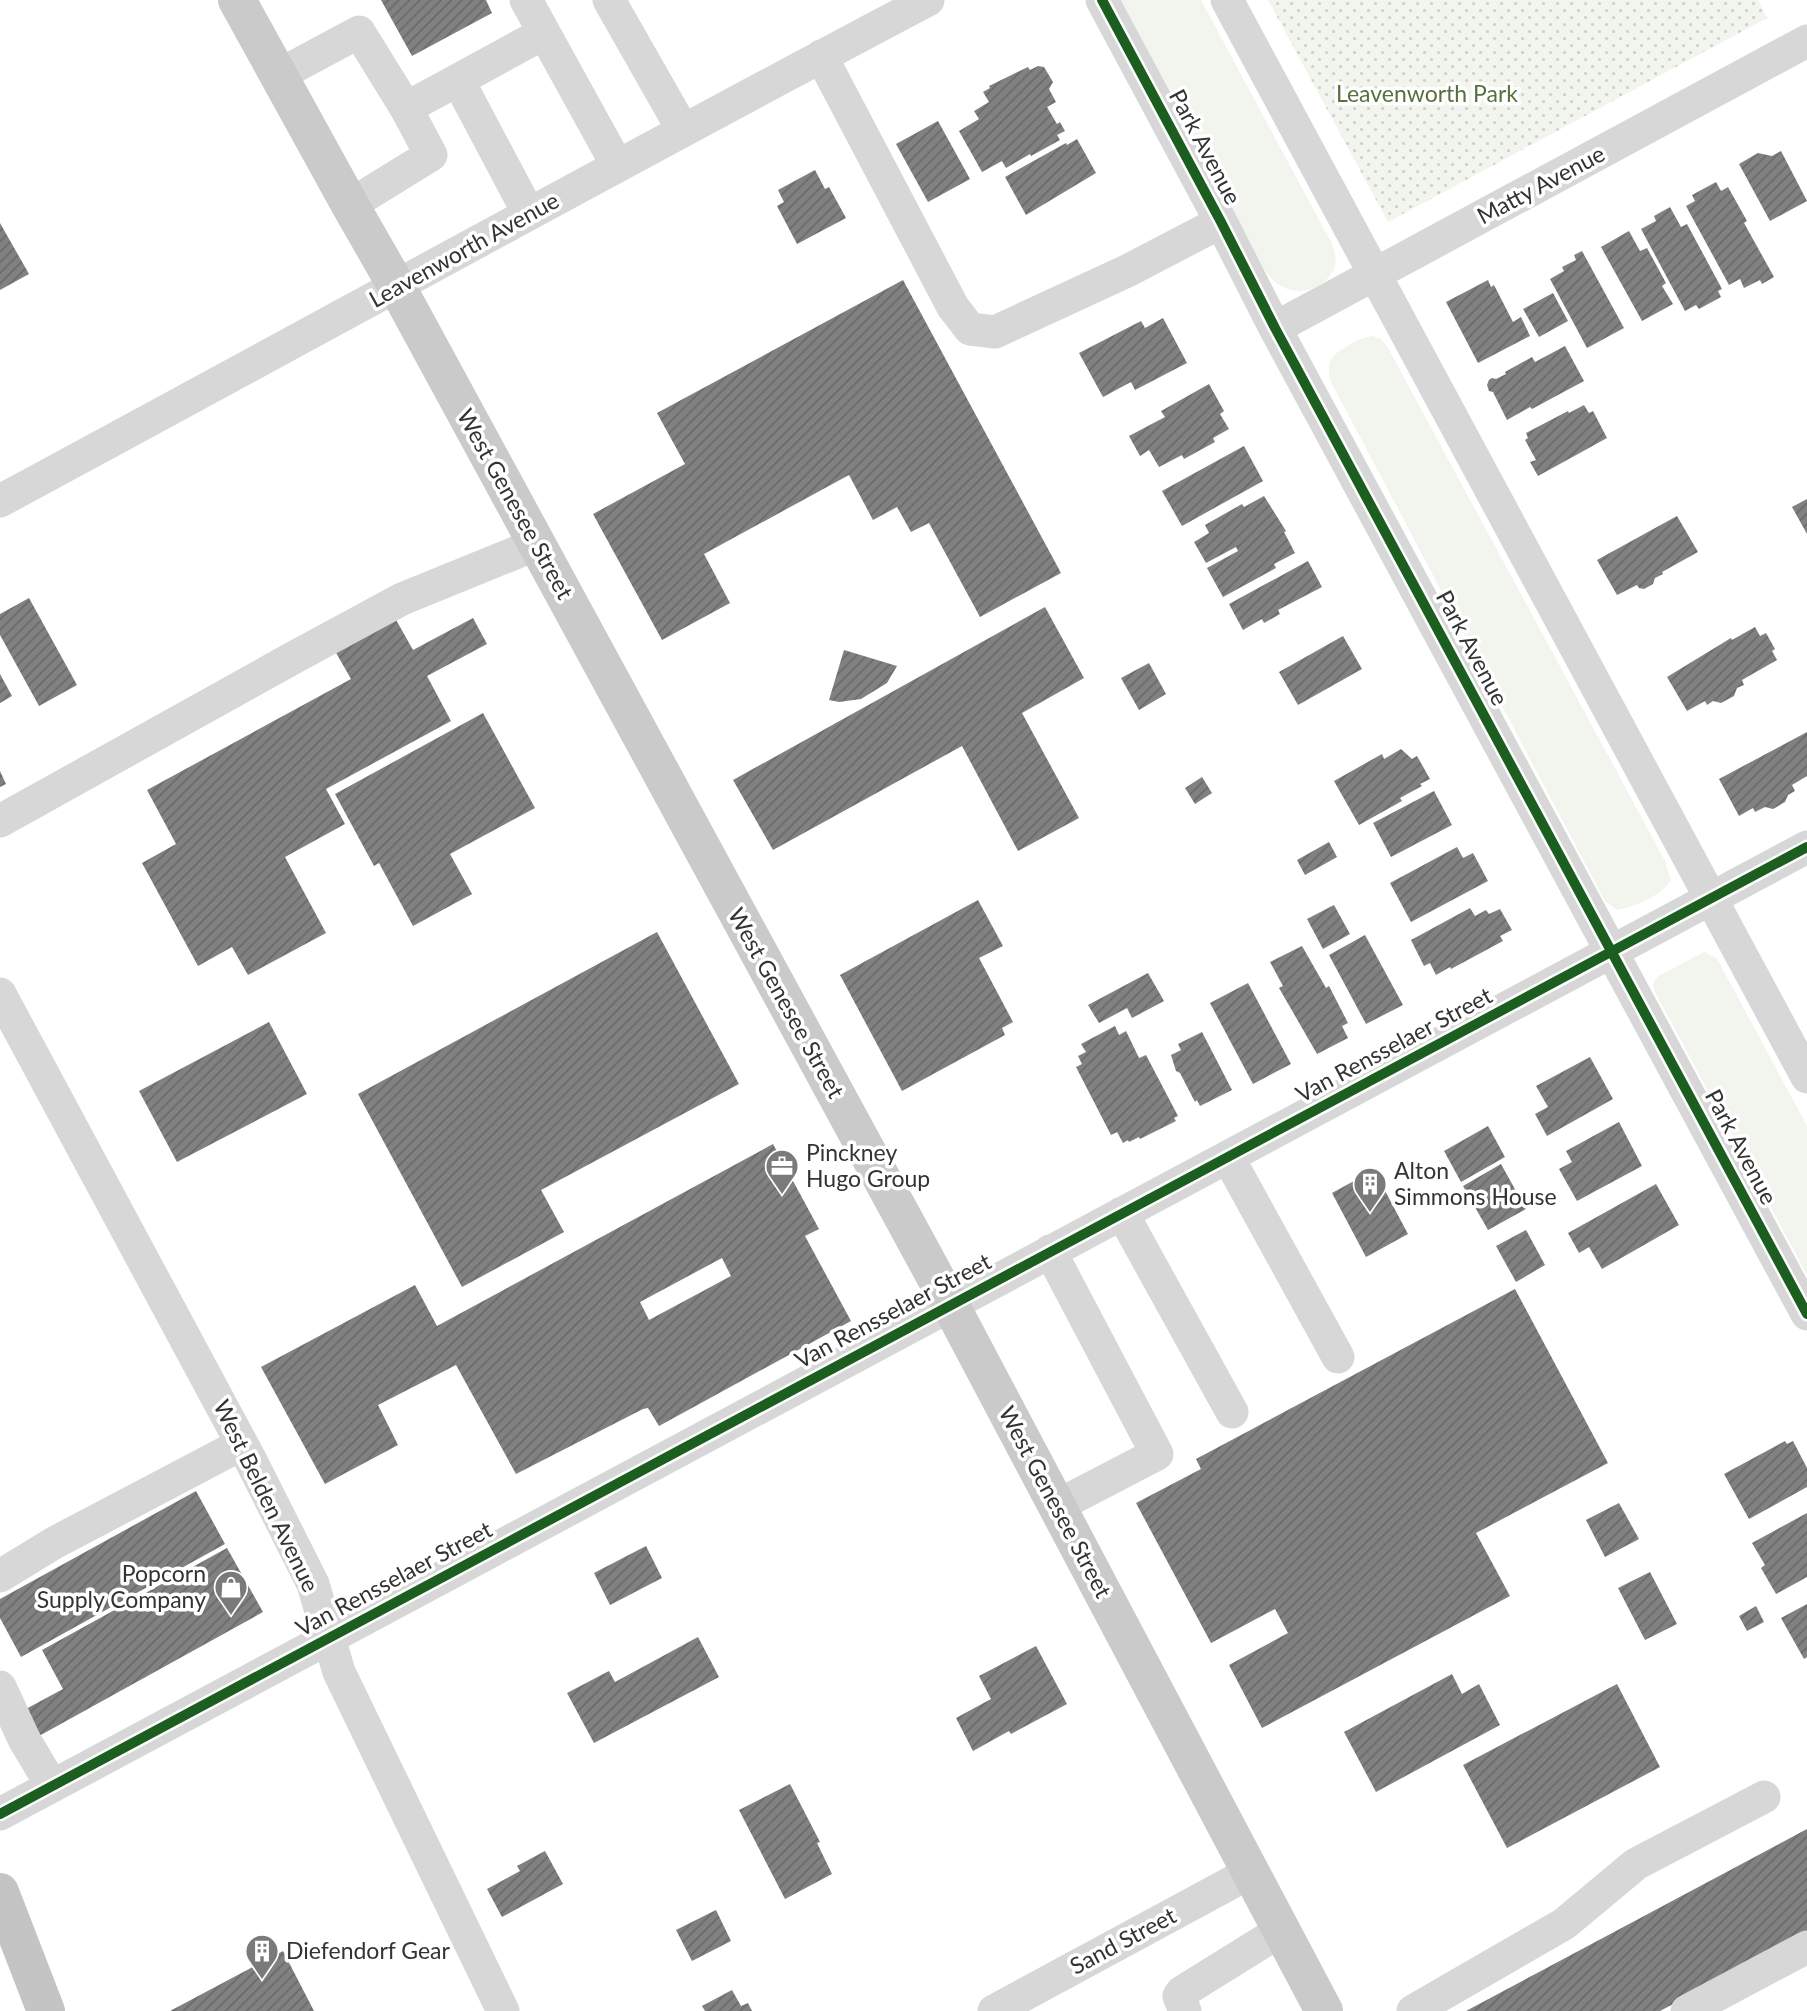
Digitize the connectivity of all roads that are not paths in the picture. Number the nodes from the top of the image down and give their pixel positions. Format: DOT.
graph roads {
  1 [pos="237,0"];
  2 [pos="526,0"];
  3 [pos="609,0"];
  4 [pos="928,0"];
  5 [pos="1102,0"];
  6 [pos="1227,0"];
  7 [pos="544,33"];
  8 [pos="1807,41"];
  9 [pos="821,56"];
  10 [pos="279,75"];
  11 [pos="458,80"];
  12 [pos="406,108"];
  13 [pos="683,130"];
  14 [pos="617,165"];
  15 [pos="350,205"];
  16 [pos="529,214"];
  17 [pos="1221,222"];
  18 [pos="1375,274"];
  19 [pos="397,287"];
  20 [pos="1275,328"];
  21 [pos="0,501"];
  22 [pos="537,544"];
  23 [pos="0,821"];
  24 [pos="1807,847"];
  25 [pos="1711,899"];
  26 [pos="1613,952"];
  27 [pos="0,994"];
  28 [pos="1807,1077"];
  29 [pos="1228,1157"];
  30 [pos="1122,1213"];
  31 [pos="1050,1251"];
  32 [pos="950,1304"];
  33 [pos="1807,1314"];
  34 [pos="1338,1357"];
  35 [pos="1233,1412"];
  36 [pos="242,1444"];
  37 [pos="1057,1506"];
  38 [pos="0,1576"];
  39 [pos="328,1638"];
  40 [pos="0,1687"];
  41 [pos="52,1786"];
  42 [pos="1764,1797"];
  43 [pos="0,1814"];
  44 [pos="1251,1872"];
  45 [pos="0,1892"];
  46 [pos="1282,1930"];
  47 [pos="1807,1947"];
  48 [pos="46,2011"];
  49 [pos="503,2011"];
  50 [pos="994,2011"];
  51 [pos="1185,2011"];
  52 [pos="1324,2011"];
  53 [pos="1413,2011"];
  54 [pos="1687,2011"];
  1 -- 10 [label="main road, West Genesee Street"];
  2 -- 7 [label="street"];
  3 -- 13 [label="street"];
  4 -- 9 [label="street, Leavenworth Avenue"];
  5 -- 17 [label="street, Park Avenue"];
  6 -- 18 [label="street"];
  7 -- 11 [label="street"];
  7 -- 14 [label="street"];
  8 -- 18 [label="street, Matty Avenue"];
  9 -- 13 [label="street, Leavenworth Avenue"];
  9 -- 17 [label="street"];
  10 -- 12 [label="street"];
  10 -- 15 [label="main road, West Genesee Street"];
  11 -- 12 [label="street"];
  11 -- 16 [label="street"];
  12 -- 15 [label="street"];
  13 -- 14 [label="street, Leavenworth Avenue"];
  14 -- 16 [label="street, Leavenworth Avenue"];
  15 -- 19 [label="main road, West Genesee Street"];
  16 -- 19 [label="street, Leavenworth Avenue"];
  17 -- 20 [label="street, Park Avenue"];
  18 -- 20 [label="street, Matty Avenue"];
  18 -- 25 [label="street"];
  19 -- 21 [label="street, Leavenworth Avenue"];
  19 -- 22 [label="main road, West Genesee Street"];
  20 -- 26 [label="street, Park Avenue"];
  22 -- 23 [label="street"];
  22 -- 32 [label="main road, West Genesee Street"];
  24 -- 25 [label="street, Van Rensselaer Street"];
  25 -- 26 [label="street, Van Rensselaer Street"];
  25 -- 28 [label="street"];
  26 -- 29 [label="street, Van Rensselaer Street"];
  26 -- 33 [label="street, Park Avenue"];
  27 -- 36 [label="street, West Belden Avenue"];
  29 -- 30 [label="street, Van Rensselaer Street"];
  29 -- 34 [label="street"];
  30 -- 31 [label="street, Van Rensselaer Street"];
  30 -- 35 [label="street"];
  31 -- 32 [label="street, Van Rensselaer Street"];
  31 -- 37 [label="street"];
  32 -- 37 [label="main road, West Genesee Street"];
  32 -- 39 [label="street, Van Rensselaer Street"];
  36 -- 38 [label="street"];
  36 -- 39 [label="street, West Belden Avenue"];
  37 -- 44 [label="main road, West Genesee Street"];
  39 -- 41 [label="street, Van Rensselaer Street"];
  39 -- 49 [label="street, West Belden Avenue"];
  40 -- 41 [label="street"];
  41 -- 43 [label="street, Van Rensselaer Street"];
  42 -- 53 [label="street"];
  44 -- 46 [label="main road, West Genesee Street"];
  44 -- 50 [label="street, Sand Street"];
  45 -- 48 [label="highway"];
  46 -- 51 [label="street"];
  46 -- 52 [label="main road, West Genesee Street"];
  47 -- 54 [label="street"];
}
